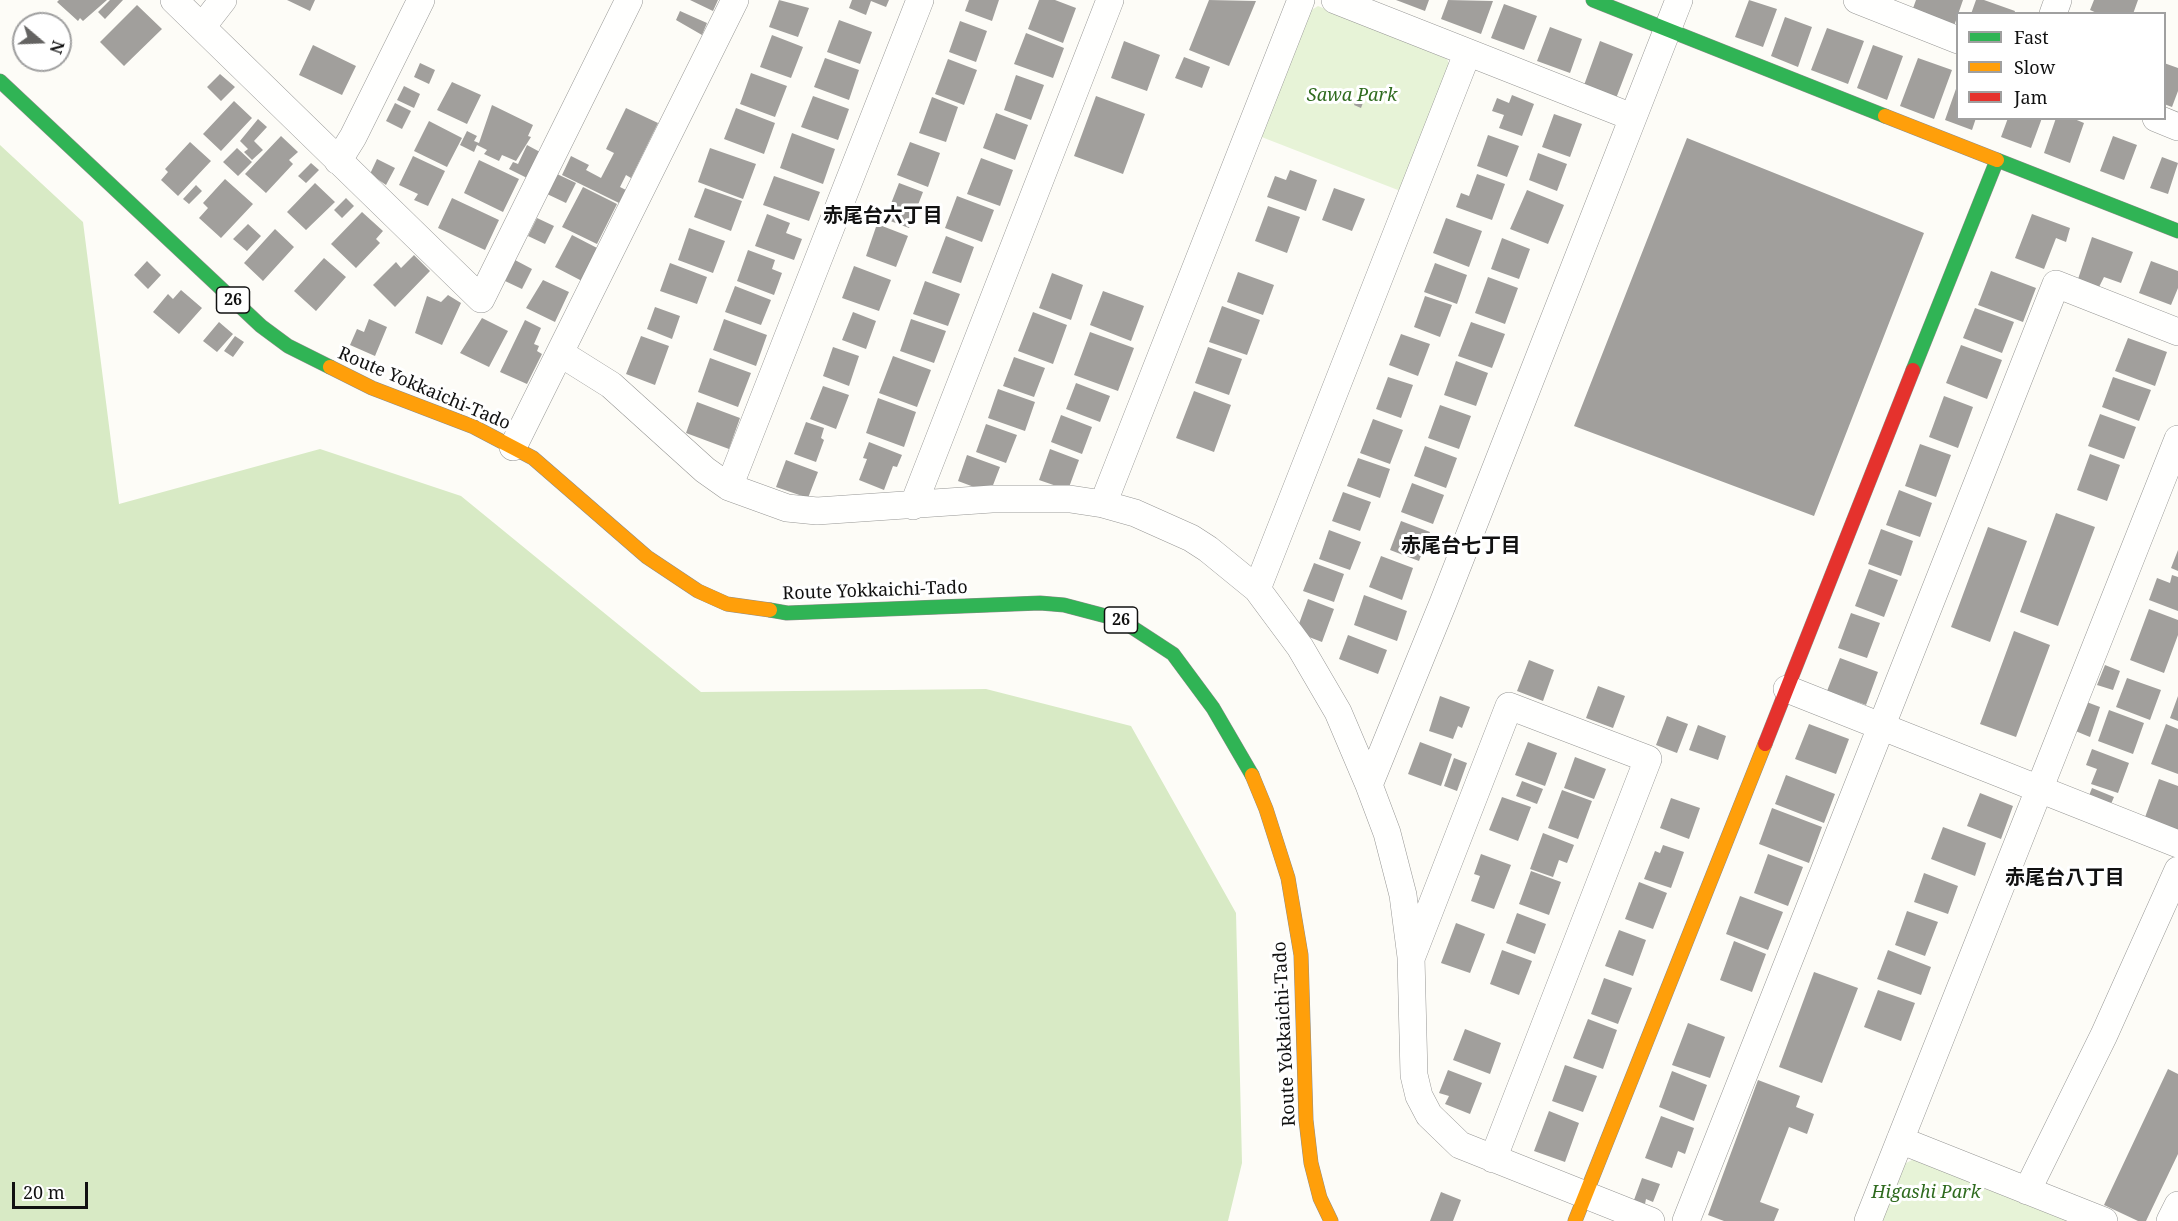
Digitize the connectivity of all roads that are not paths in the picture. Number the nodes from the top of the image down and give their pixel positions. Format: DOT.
graph roads {
  1 [pos="174,0"];
  2 [pos="223,0"];
  3 [pos="421,0"];
  4 [pos="629,0"];
  5 [pos="735,0"];
  6 [pos="920,0"];
  7 [pos="1110,0"];
  8 [pos="1301,0"];
  9 [pos="1335,0"];
  10 [pos="1593,0"];
  11 [pos="1679,0"];
  12 [pos="1865,1"];
  13 [pos="202,27"];
  14 [pos="1667,30"];
  15 [pos="1956,39"];
  16 [pos="1467,54"];
  17 [pos="0,81"];
  18 [pos="1632,117"];
  19 [pos="2161,120"];
  20 [pos="2178,127"];
  21 [pos="1997,160"];
  22 [pos="338,161"];
  23 [pos="2178,231"];
  24 [pos="2178,332"];
  25 [pos="560,353"];
  26 [pos="2178,440"];
  27 [pos="513,447"];
  28 [pos="729,487"];
  29 [pos="1103,504"];
  30 [pos="913,506"];
  31 [pos="1257,590"];
  32 [pos="1787,689"];
  33 [pos="1882,728"];
  34 [pos="1369,785"];
  35 [pos="2040,789"];
  36 [pos="2178,844"];
  37 [pos="2178,870"];
  38 [pos="1411,957"];
  39 [pos="1900,1140"];
  40 [pos="1493,1159"];
  41 [pos="2027,1191"];
  42 [pos="1585,1195"];
  43 [pos="2178,1205"];
  44 [pos="1331,1221"];
  45 [pos="1575,1221"];
  46 [pos="1652,1221"];
  47 [pos="1686,1221"];
  48 [pos="1868,1221"];
  49 [pos="2104,1221"];
  50 [pos="2170,1221"];
  1 -- 13 [label="street"];
  2 -- 13 [label="street"];
  3 -- 22 [label="street"];
  4 -- 22 [label="street"];
  5 -- 25 [label="street"];
  6 -- 28 [label="street"];
  7 -- 30 [label="street"];
  8 -- 29 [label="street"];
  9 -- 16 [label="street"];
  10 -- 14 [label="main road"];
  11 -- 14 [label="street"];
  12 -- 15 [label="street"];
  13 -- 22 [label="street"];
  14 -- 18 [label="street"];
  14 -- 21 [label="main road"];
  16 -- 18 [label="street"];
  16 -- 31 [label="street"];
  17 -- 27 [label="main road, Route Yokkaichi-Tado / 26"];
  18 -- 34 [label="street"];
  19 -- 20 [label="street"];
  21 -- 23 [label="main road"];
  21 -- 32 [label="main road"];
  24 -- 33 [label="street"];
  25 -- 27 [label="street"];
  25 -- 28 [label="street"];
  26 -- 35 [label="street"];
  27 -- 44 [label="main road, Route Yokkaichi-Tado / 26"];
  28 -- 30 [label="street"];
  29 -- 30 [label="street"];
  29 -- 31 [label="street"];
  31 -- 34 [label="street"];
  32 -- 33 [label="street"];
  32 -- 42 [label="main road"];
  33 -- 35 [label="street"];
  33 -- 47 [label="street"];
  34 -- 38 [label="street"];
  35 -- 36 [label="street"];
  35 -- 39 [label="street"];
  37 -- 41 [label="street"];
  38 -- 40 [label="street"];
  38 -- 40 [label="street"];
  39 -- 41 [label="street"];
  39 -- 48 [label="street"];
  40 -- 42 [label="street"];
  41 -- 49 [label="street"];
  42 -- 45 [label="main road"];
  42 -- 46 [label="street"];
  43 -- 50 [label="street"];
}
